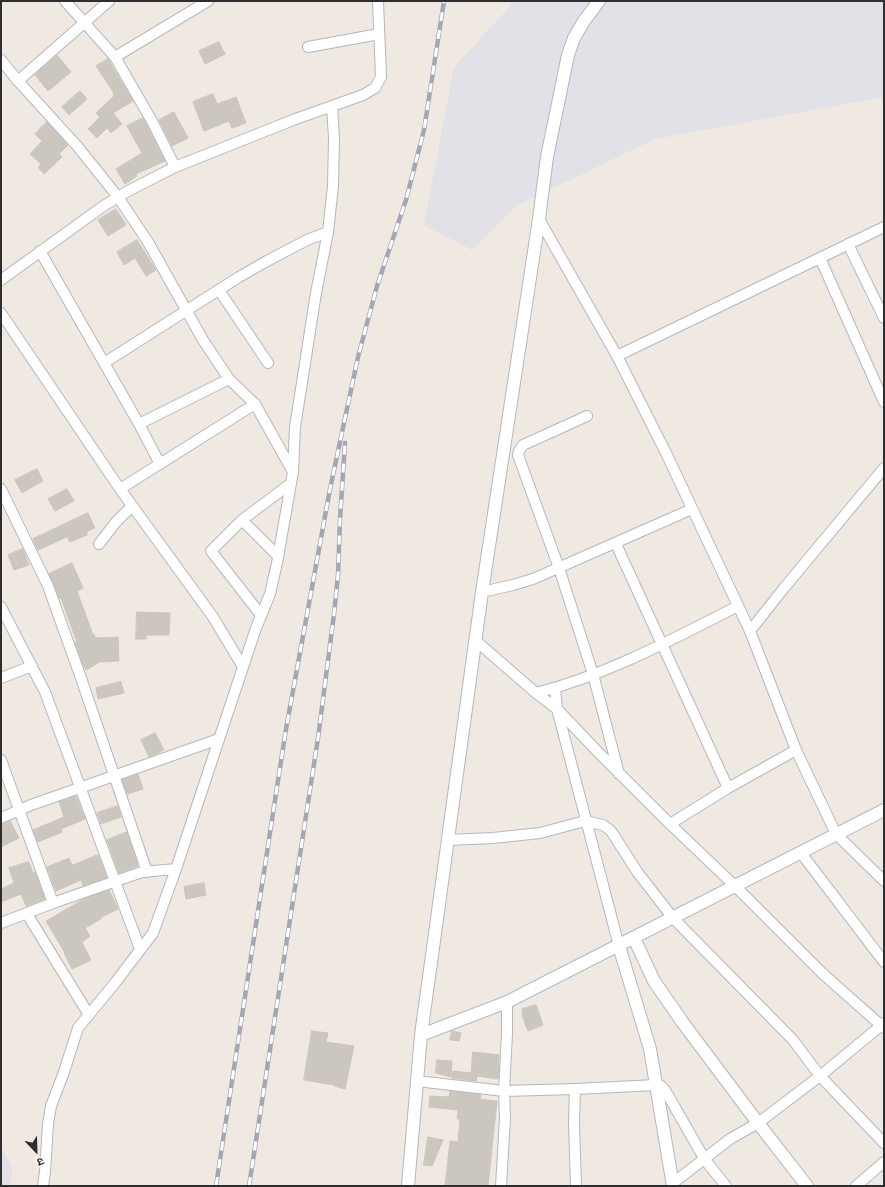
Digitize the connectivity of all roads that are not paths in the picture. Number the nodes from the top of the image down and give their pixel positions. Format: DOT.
graph roads {
  1 [pos="65,1"];
  2 [pos="109,1"];
  3 [pos="208,1"];
  4 [pos="378,1"];
  5 [pos="599,1"];
  6 [pos="84,23"];
  7 [pos="379,34"];
  8 [pos="308,46"];
  9 [pos="115,57"];
  10 [pos="1,60"];
  11 [pos="18,81"];
  12 [pos="332,106"];
  13 [pos="175,168"];
  14 [pos="118,197"];
  15 [pos="539,219"];
  16 [pos="884,227"];
  17 [pos="328,232"];
  18 [pos="848,244"];
  19 [pos="40,251"];
  20 [pos="820,258"];
  21 [pos="1,280"];
  22 [pos="218,290"];
  23 [pos="187,311"];
  24 [pos="1,313"];
  25 [pos="884,318"];
  26 [pos="617,356"];
  27 [pos="104,363"];
  28 [pos="268,363"];
  29 [pos="229,379"];
  30 [pos="884,402"];
  31 [pos="255,404"];
  32 [pos="587,416"];
  33 [pos="139,424"];
  34 [pos="160,464"];
  35 [pos="884,468"];
  36 [pos="293,472"];
  37 [pos="290,484"];
  38 [pos="1,489"];
  39 [pos="120,490"];
  40 [pos="132,506"];
  41 [pos="692,510"];
  42 [pos="242,520"];
  43 [pos="99,544"];
  44 [pos="616,544"];
  45 [pos="278,556"];
  46 [pos="559,568"];
  47 [pos="482,592"];
  48 [pos="738,606"];
  49 [pos="1,607"];
  50 [pos="261,615"];
  51 [pos="750,632"];
  52 [pos="475,640"];
  53 [pos="662,645"];
  54 [pos="32,666"];
  55 [pos="243,667"];
  56 [pos="593,674"];
  57 [pos="1,678"];
  58 [pos="555,688"];
  59 [pos="536,693"];
  60 [pos="557,709"];
  61 [pos="219,739"];
  62 [pos="796,750"];
  63 [pos="1,760"];
  64 [pos="620,774"];
  65 [pos="115,776"];
  66 [pos="81,788"];
  67 [pos="728,788"];
  68 [pos="884,810"];
  69 [pos="19,811"];
  70 [pos="1,818"];
  71 [pos="586,821"];
  72 [pos="670,824"];
  73 [pos="836,834"];
  74 [pos="448,840"];
  75 [pos="801,853"];
  76 [pos="176,869"];
  77 [pos="147,872"];
  78 [pos="115,881"];
  79 [pos="884,881"];
  80 [pos="735,886"];
  81 [pos="53,903"];
  82 [pos="27,914"];
  83 [pos="674,918"];
  84 [pos="1,923"];
  85 [pos="634,938"];
  86 [pos="619,946"];
  87 [pos="140,949"];
  88 [pos="884,962"];
  89 [pos="507,1002"];
  90 [pos="89,1014"];
  91 [pos="883,1025"];
  92 [pos="421,1035"];
  93 [pos="820,1076"];
  94 [pos="417,1081"];
  95 [pos="656,1085"];
  96 [pos="575,1089"];
  97 [pos="504,1091"];
  98 [pos="758,1124"];
  99 [pos="884,1143"];
  100 [pos="704,1160"];
  101 [pos="884,1162"];
  102 [pos="673,1185"];
  103 [pos="43,1186"];
  104 [pos="408,1186"];
  105 [pos="501,1186"];
  106 [pos="576,1186"];
  107 [pos="726,1186"];
  108 [pos="807,1186"];
  109 [pos="856,1186"];
  1 -- 6 [label="street"];
  2 -- 6 [label="street"];
  3 -- 9 [label="street"];
  4 -- 7 [label="street"];
  5 -- 15 [label="street"];
  6 -- 9 [label="street"];
  6 -- 11 [label="street"];
  7 -- 8 [label="street"];
  7 -- 12 [label="street"];
  9 -- 13 [label="street"];
  10 -- 11 [label="street"];
  11 -- 14 [label="street"];
  12 -- 13 [label="street"];
  12 -- 17 [label="street"];
  13 -- 14 [label="street"];
  14 -- 19 [label="street"];
  14 -- 23 [label="street"];
  15 -- 26 [label="street"];
  15 -- 47 [label="street"];
  16 -- 18 [label="street"];
  17 -- 22 [label="street"];
  17 -- 36 [label="street"];
  18 -- 20 [label="street"];
  18 -- 25 [label="street"];
  19 -- 21 [label="street"];
  19 -- 27 [label="street"];
  20 -- 26 [label="street"];
  20 -- 30 [label="street"];
  22 -- 23 [label="street"];
  22 -- 28 [label="street"];
  23 -- 27 [label="street"];
  23 -- 29 [label="street"];
  24 -- 39 [label="street"];
  26 -- 41 [label="street"];
  27 -- 33 [label="street"];
  29 -- 31 [label="street"];
  29 -- 33 [label="street"];
  31 -- 34 [label="street"];
  31 -- 36 [label="street"];
  32 -- 46 [label="street"];
  33 -- 34 [label="street"];
  34 -- 39 [label="street"];
  35 -- 51 [label="street"];
  36 -- 37 [label="street"];
  37 -- 42 [label="street"];
  37 -- 45 [label="street"];
  38 -- 65 [label="street"];
  39 -- 40 [label="street"];
  40 -- 43 [label="street"];
  40 -- 55 [label="street"];
  41 -- 44 [label="street"];
  41 -- 48 [label="street"];
  42 -- 45 [label="street"];
  42 -- 50 [label="street"];
  44 -- 46 [label="street"];
  44 -- 53 [label="street"];
  45 -- 50 [label="street"];
  46 -- 47 [label="street"];
  46 -- 56 [label="street"];
  47 -- 52 [label="street"];
  48 -- 51 [label="street"];
  48 -- 53 [label="street"];
  49 -- 54 [label="street"];
  50 -- 55 [label="street"];
  51 -- 62 [label="street"];
  52 -- 59 [label="street"];
  52 -- 74 [label="street"];
  53 -- 56 [label="street"];
  53 -- 67 [label="street"];
  54 -- 57 [label="street"];
  54 -- 66 [label="street"];
  55 -- 61 [label="street"];
  56 -- 58 [label="street"];
  56 -- 64 [label="street"];
  58 -- 59 [label="street"];
  58 -- 60 [label="street"];
  59 -- 60 [label="street"];
  60 -- 64 [label="street"];
  60 -- 71 [label="street"];
  61 -- 65 [label="street"];
  61 -- 76 [label="street"];
  62 -- 67 [label="street"];
  62 -- 73 [label="street"];
  63 -- 69 [label="street"];
  64 -- 72 [label="street"];
  65 -- 66 [label="street"];
  65 -- 77 [label="street"];
  66 -- 69 [label="street"];
  66 -- 78 [label="street"];
  67 -- 72 [label="street"];
  68 -- 73 [label="street"];
  69 -- 70 [label="street"];
  69 -- 81 [label="street"];
  71 -- 74 [label="street"];
  71 -- 83 [label="street"];
  71 -- 86 [label="street"];
  72 -- 80 [label="street"];
  73 -- 75 [label="street"];
  73 -- 79 [label="street"];
  74 -- 92 [label="street"];
  75 -- 80 [label="street"];
  75 -- 88 [label="street"];
  76 -- 77 [label="street"];
  76 -- 87 [label="street"];
  77 -- 78 [label="street"];
  78 -- 81 [label="street"];
  78 -- 87 [label="street"];
  80 -- 83 [label="street"];
  80 -- 91 [label="street"];
  81 -- 82 [label="street"];
  82 -- 84 [label="street"];
  82 -- 90 [label="street"];
  83 -- 85 [label="street"];
  83 -- 93 [label="street"];
  85 -- 86 [label="street"];
  85 -- 98 [label="street"];
  86 -- 89 [label="street"];
  86 -- 95 [label="street"];
  87 -- 90 [label="street"];
  89 -- 92 [label="street"];
  89 -- 97 [label="street"];
  90 -- 103 [label="street"];
  91 -- 93 [label="street"];
  92 -- 94 [label="street"];
  93 -- 98 [label="street"];
  93 -- 99 [label="street"];
  94 -- 97 [label="street"];
  94 -- 104 [label="street"];
  95 -- 96 [label="street"];
  95 -- 100 [label="street"];
  95 -- 102 [label="street"];
  96 -- 97 [label="street"];
  96 -- 106 [label="street"];
  97 -- 105 [label="street"];
  98 -- 100 [label="street"];
  98 -- 108 [label="street"];
  100 -- 102 [label="street"];
  100 -- 107 [label="street"];
  101 -- 109 [label="street"];
}
